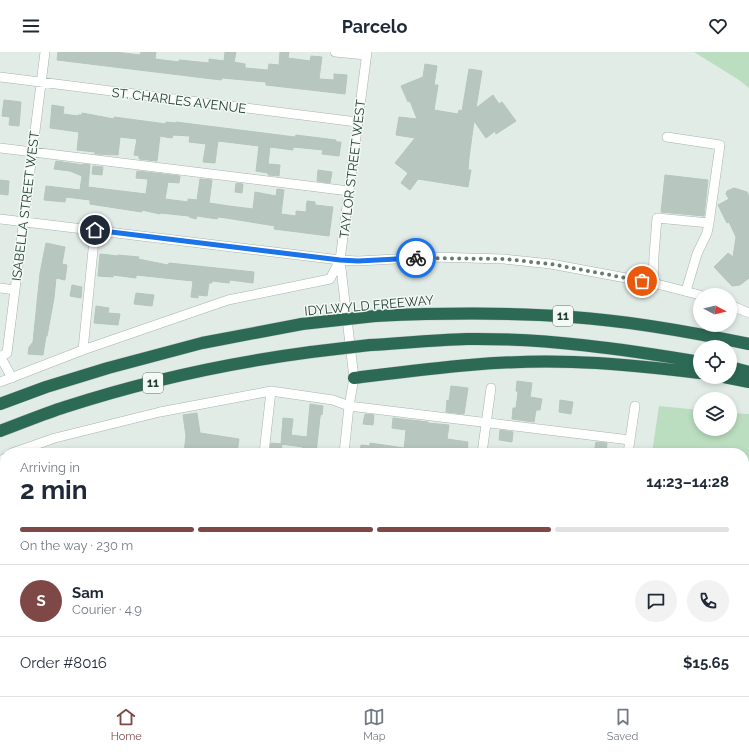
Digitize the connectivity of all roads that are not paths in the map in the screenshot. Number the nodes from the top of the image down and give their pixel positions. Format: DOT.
graph roads {
  1 [pos="45,52"];
  2 [pos="335,52"];
  3 [pos="367,54"];
  4 [pos="0,77"];
  5 [pos="41,82"];
  6 [pos="357,122"];
  7 [pos="666,137"];
  8 [pos="0,148"];
  9 [pos="32,152"];
  10 [pos="348,190"];
  11 [pos="0,219"];
  12 [pos="23,221"];
  13 [pos="710,223"];
  14 [pos="95,230"];
  15 [pos="340,260"];
  16 [pos="653,283"];
  17 [pos="0,288"];
  18 [pos="15,290"];
  19 [pos="686,291"];
  20 [pos="693,293"];
  21 [pos="737,309"];
  22 [pos="749,313"];
  23 [pos="749,344"];
  24 [pos="83,350"];
  25 [pos="0,357"];
  26 [pos="693,361"];
  27 [pos="737,369"];
  28 [pos="693,372"];
  29 [pos="749,372"];
  30 [pos="12,378"];
  31 [pos="354,378"];
  32 [pos="737,380"];
  33 [pos="0,382"];
  34 [pos="749,382"];
  35 [pos="491,388"];
  36 [pos="271,391"];
  37 [pos="0,404"];
  38 [pos="349,406"];
  39 [pos="635,406"];
  40 [pos="486,422"];
  41 [pos="0,431"];
  42 [pos="630,440"];
  43 [pos="26,448"];
  44 [pos="265,448"];
  45 [pos="345,448"];
  46 [pos="483,448"];
  47 [pos="629,448"];
  1 -- 5 [label="street, ISABELLA STREET WEST"];
  2 -- 3 [label="street"];
  3 -- 6 [label="street, TAYLOR STREET WEST"];
  4 -- 5 [label="street, ST. CHARLES AVENUE"];
  5 -- 6 [label="street, ST. CHARLES AVENUE"];
  5 -- 9 [label="street, ISABELLA STREET WEST"];
  6 -- 10 [label="street, TAYLOR STREET WEST"];
  7 -- 13 [label="street"];
  8 -- 9 [label="street"];
  9 -- 10 [label="street"];
  9 -- 12 [label="street, ISABELLA STREET WEST"];
  10 -- 15 [label="street, TAYLOR STREET WEST"];
  11 -- 12 [label="street"];
  12 -- 14 [label="street"];
  12 -- 18 [label="street, ISABELLA STREET WEST"];
  13 -- 16 [label="street"];
  13 -- 19 [label="street"];
  14 -- 15 [label="street"];
  14 -- 24 [label="street"];
  15 -- 16 [label="street"];
  15 -- 24 [label="street"];
  15 -- 31 [label="street, TAYLOR STREET WEST"];
  16 -- 19 [label="street"];
  17 -- 18 [label="street"];
  18 -- 25 [label="street, ISABELLA STREET WEST"];
  19 -- 20 [label="street"];
  21 -- 22 [label="street"];
  23 -- 37 [label="highway, IDYLWYLD FREEWAY / 11, bridge"];
  24 -- 30 [label="street"];
  25 -- 30 [label="street"];
  26 -- 41 [label="highway, 11, bridge"];
  27 -- 29 [label="highway"];
  28 -- 31 [label="highway"];
  30 -- 33 [label="street"];
  31 -- 38 [label="street, TAYLOR STREET WEST"];
  32 -- 34 [label="highway"];
  35 -- 40 [label="street"];
  36 -- 38 [label="street"];
  36 -- 43 [label="street"];
  36 -- 44 [label="street"];
  38 -- 40 [label="street"];
  38 -- 45 [label="street, TAYLOR STREET WEST"];
  39 -- 42 [label="street"];
  40 -- 42 [label="street"];
  40 -- 46 [label="street"];
  42 -- 47 [label="street"];
}
